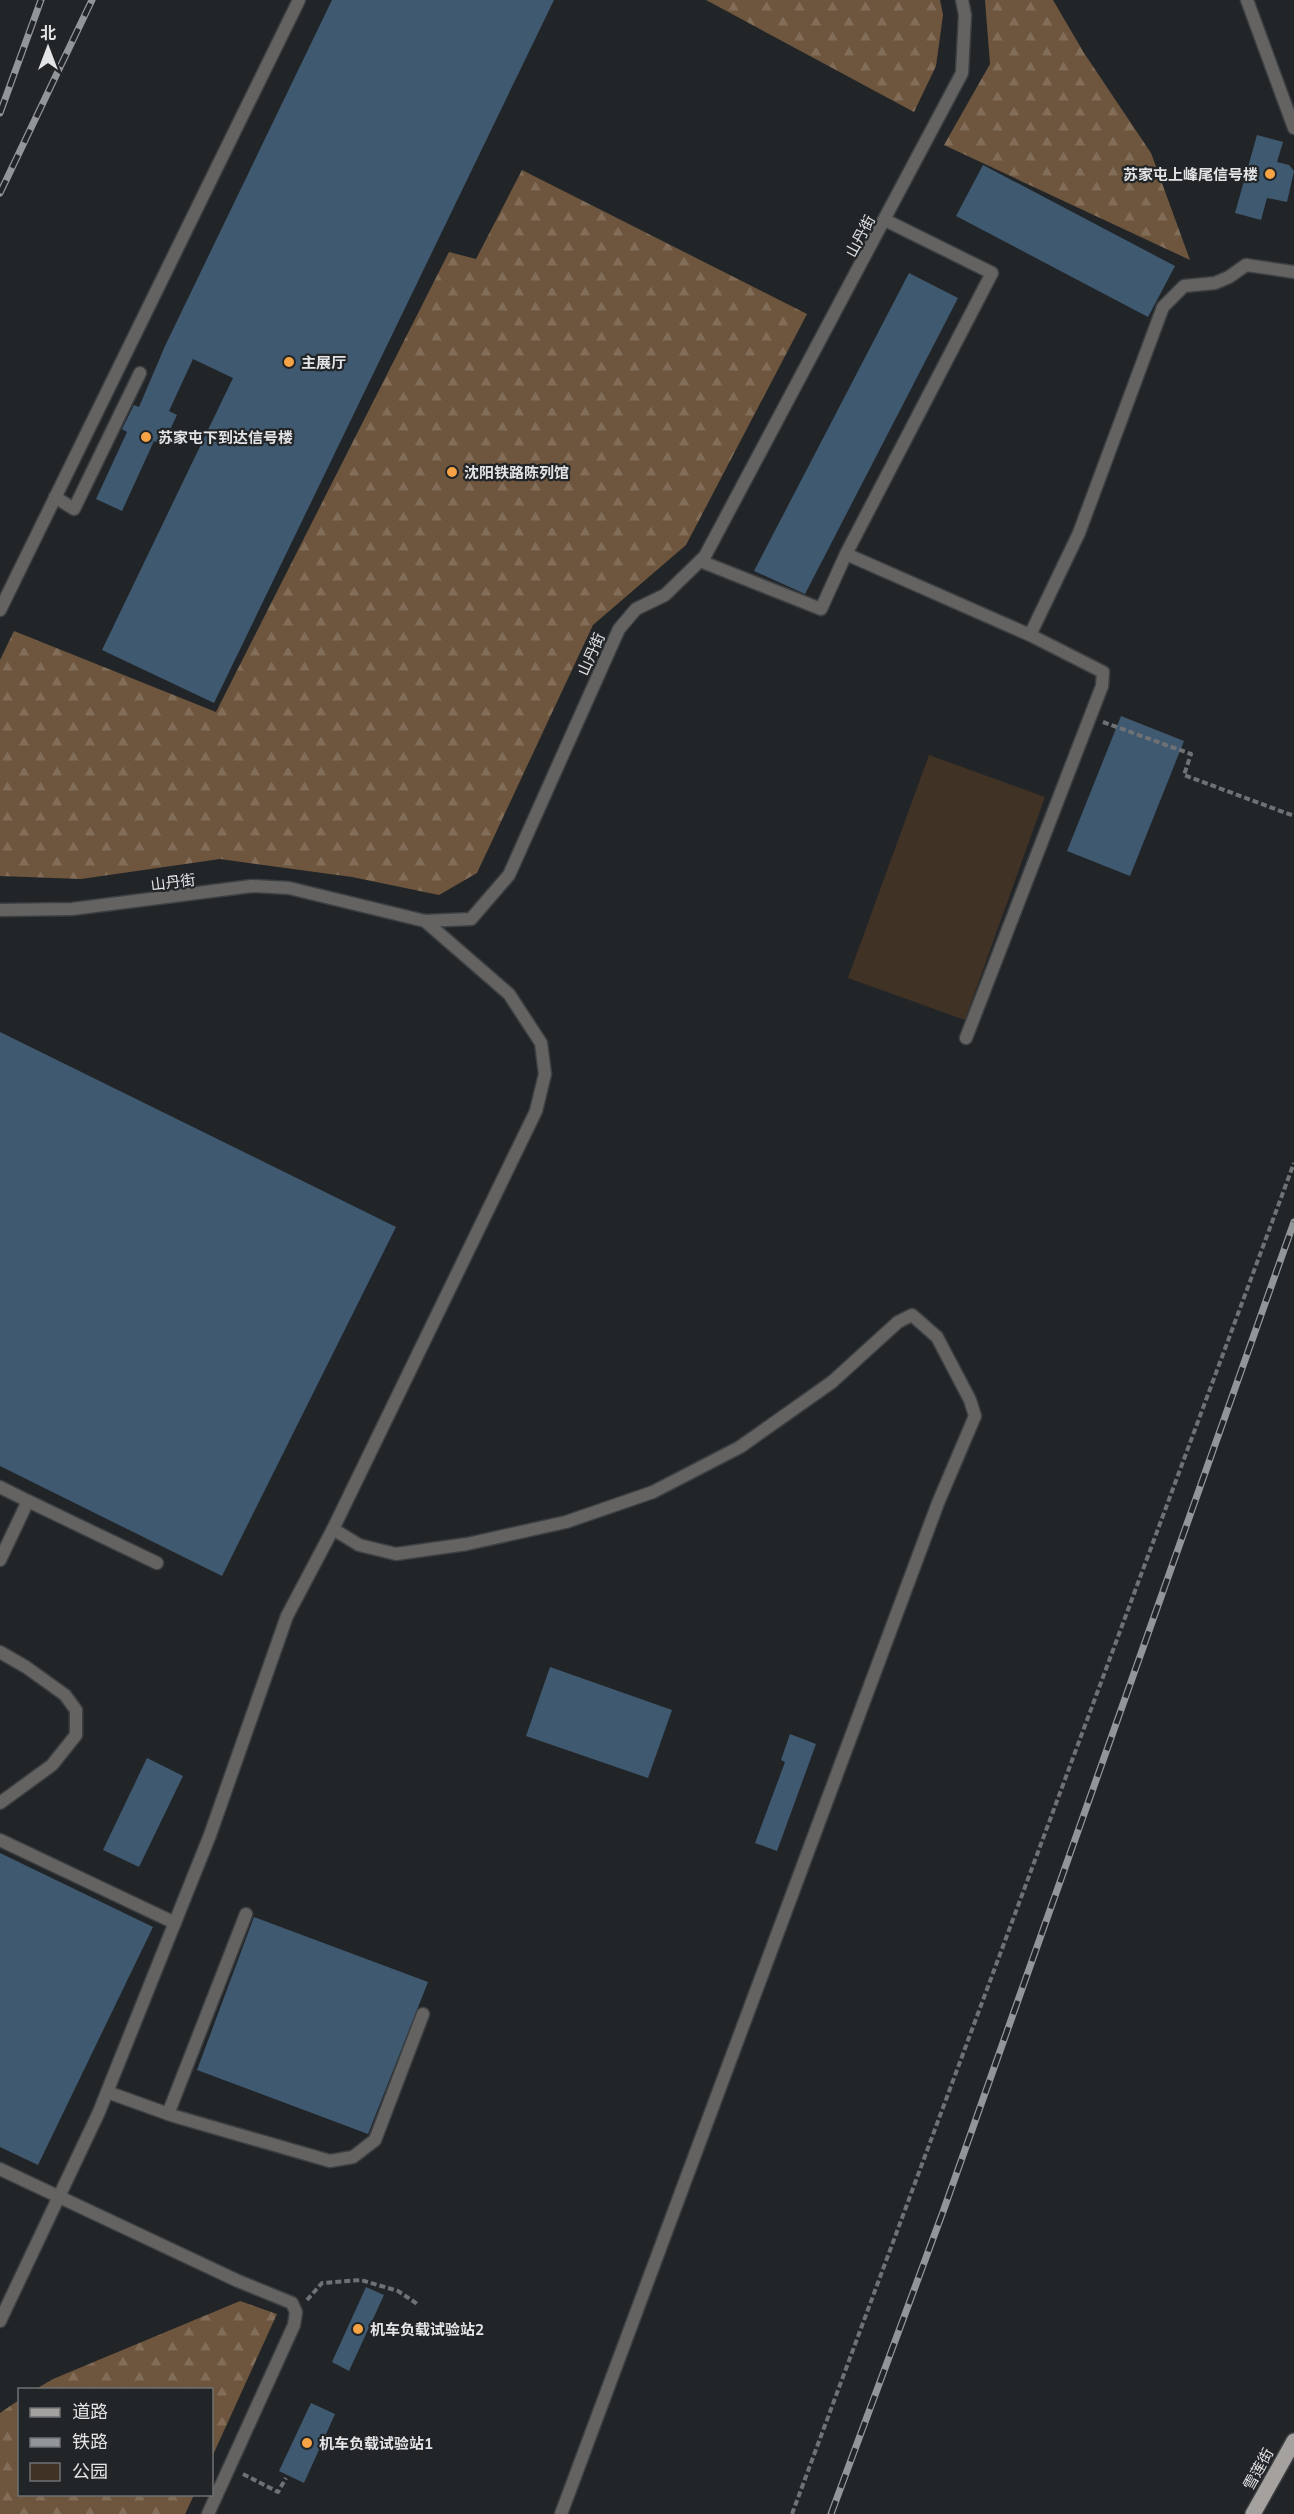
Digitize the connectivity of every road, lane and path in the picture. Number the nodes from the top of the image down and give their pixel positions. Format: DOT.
graph roads {
  1 [pos="299,0"];
  2 [pos="962,0"];
  3 [pos="1247,0"];
  4 [pos="1294,128"];
  5 [pos="885,220"];
  6 [pos="1294,272"];
  7 [pos="140,373"];
  8 [pos="111,384"];
  9 [pos="130,394"];
  10 [pos="55,497"];
  11 [pos="846,554"];
  12 [pos="700,561"];
  13 [pos="0,610"];
  14 [pos="1030,635"];
  15 [pos="1091,717"];
  16 [pos="1294,816"];
  17 [pos="0,910"];
  18 [pos="425,921"];
  19 [pos="966,1038"];
  20 [pos="1294,1162"];
  21 [pos="0,1487"];
  22 [pos="28,1501"];
  23 [pos="333,1529"];
  24 [pos="0,1560"];
  25 [pos="157,1563"];
  26 [pos="0,1652"];
  27 [pos="0,1803"];
  28 [pos="0,1840"];
  29 [pos="246,1914"];
  30 [pos="175,1923"];
  31 [pos="423,2014"];
  32 [pos="107,2092"];
  33 [pos="168,2114"];
  34 [pos="0,2169"];
  35 [pos="60,2197"];
  36 [pos="419,2305"];
  37 [pos="296,2312"];
  38 [pos="0,2321"];
  39 [pos="1294,2441"];
  40 [pos="230,2466"];
  41 [pos="286,2478"];
  42 [pos="208,2514"];
  43 [pos="561,2514"];
  44 [pos="792,2514"];
  45 [pos="1253,2514"];
  1 -- 8 [label="lane"];
  2 -- 5 [label="lane, 山丹街"];
  3 -- 4 [label="lane"];
  5 -- 11 [label="lane"];
  5 -- 12 [label="lane, 山丹街"];
  6 -- 14 [label="lane"];
  7 -- 9 [label="lane"];
  8 -- 9 [label="lane"];
  8 -- 10 [label="lane"];
  9 -- 10 [label="lane"];
  10 -- 13 [label="lane"];
  11 -- 12 [label="lane"];
  11 -- 14 [label="lane"];
  12 -- 18 [label="lane, 山丹街"];
  14 -- 15 [label="lane"];
  15 -- 16 [label="path"];
  15 -- 19 [label="lane"];
  17 -- 18 [label="lane, 山丹街"];
  18 -- 23 [label="lane"];
  20 -- 44 [label="path"];
  21 -- 22 [label="lane"];
  22 -- 24 [label="lane"];
  22 -- 25 [label="lane"];
  23 -- 30 [label="lane"];
  23 -- 43 [label="lane"];
  26 -- 27 [label="lane"];
  28 -- 30 [label="lane"];
  29 -- 33 [label="lane"];
  30 -- 32 [label="lane"];
  31 -- 33 [label="lane"];
  32 -- 33 [label="lane"];
  32 -- 35 [label="lane"];
  34 -- 35 [label="lane"];
  35 -- 37 [label="lane"];
  35 -- 38 [label="lane"];
  36 -- 37 [label="path"];
  37 -- 40 [label="lane"];
  39 -- 45 [label="main road, 雪莲街"];
  40 -- 41 [label="path"];
  40 -- 42 [label="lane"];
}
